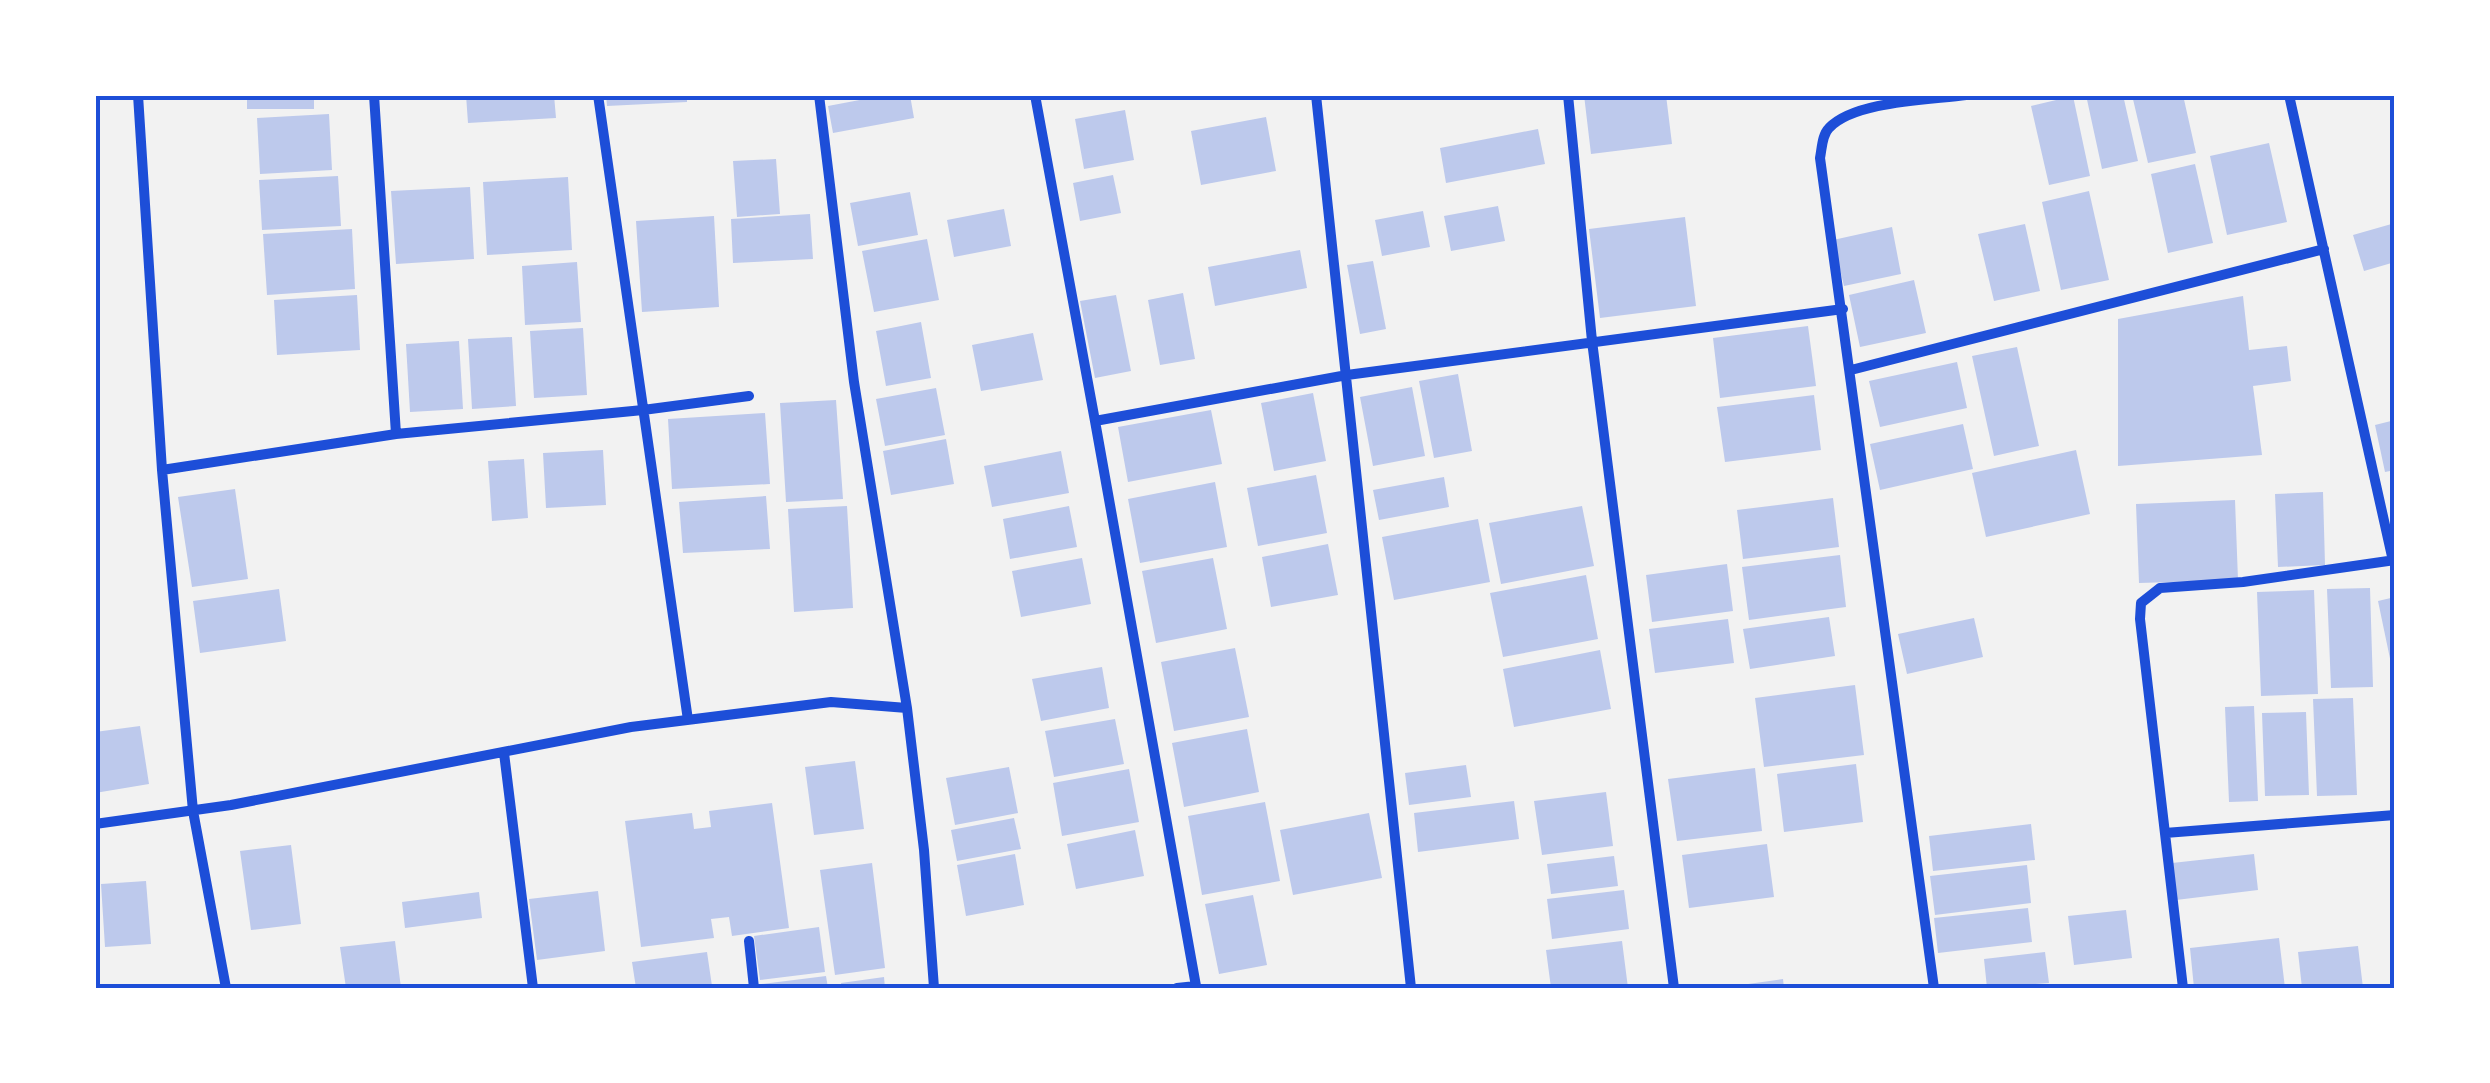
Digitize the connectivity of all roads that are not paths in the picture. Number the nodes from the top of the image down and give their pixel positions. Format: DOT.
graph roads {
  1 [pos="138,95"];
  2 [pos="374,95"];
  3 [pos="598,95"];
  4 [pos="819,95"];
  5 [pos="1036,95"];
  6 [pos="1316,95"];
  7 [pos="1568,95"];
  8 [pos="1966,95"];
  9 [pos="2289,95"];
  10 [pos="2324,249"];
  11 [pos="1843,309"];
  12 [pos="1592,341"];
  13 [pos="1852,370"];
  14 [pos="1348,375"];
  15 [pos="749,396"];
  16 [pos="644,410"];
  17 [pos="1095,420"];
  18 [pos="396,434"];
  19 [pos="162,470"];
  20 [pos="2394,560"];
  21 [pos="907,708"];
  22 [pos="688,720"];
  23 [pos="504,753"];
  24 [pos="193,811"];
  25 [pos="2395,815"];
  26 [pos="95,824"];
  27 [pos="2165,833"];
  28 [pos="749,941"];
  29 [pos="226,988"];
  30 [pos="533,988"];
  31 [pos="754,988"];
  32 [pos="934,988"];
  33 [pos="1177,988"];
  34 [pos="1412,988"];
  35 [pos="1674,988"];
  36 [pos="1934,988"];
  37 [pos="2183,988"];
  1 -- 19 [label="street"];
  2 -- 18 [label="street"];
  3 -- 16 [label="street"];
  4 -- 21 [label="street"];
  5 -- 17 [label="street"];
  6 -- 14 [label="street"];
  7 -- 12 [label="street"];
  8 -- 11 [label="street"];
  9 -- 10 [label="street"];
  10 -- 13 [label="street"];
  10 -- 20 [label="street"];
  11 -- 12 [label="street"];
  11 -- 13 [label="street"];
  12 -- 14 [label="street"];
  12 -- 35 [label="street"];
  13 -- 36 [label="street"];
  14 -- 17 [label="street"];
  14 -- 34 [label="street"];
  15 -- 16 [label="street"];
  16 -- 18 [label="street"];
  16 -- 22 [label="street"];
  17 -- 33 [label="street"];
  18 -- 19 [label="street"];
  19 -- 24 [label="street"];
  20 -- 27 [label="street"];
  21 -- 22 [label="street"];
  21 -- 32 [label="street"];
  22 -- 23 [label="street"];
  23 -- 24 [label="street"];
  23 -- 30 [label="street"];
  24 -- 26 [label="street"];
  24 -- 29 [label="street"];
  25 -- 27 [label="street"];
  27 -- 37 [label="street"];
  28 -- 31 [label="street"];
}
